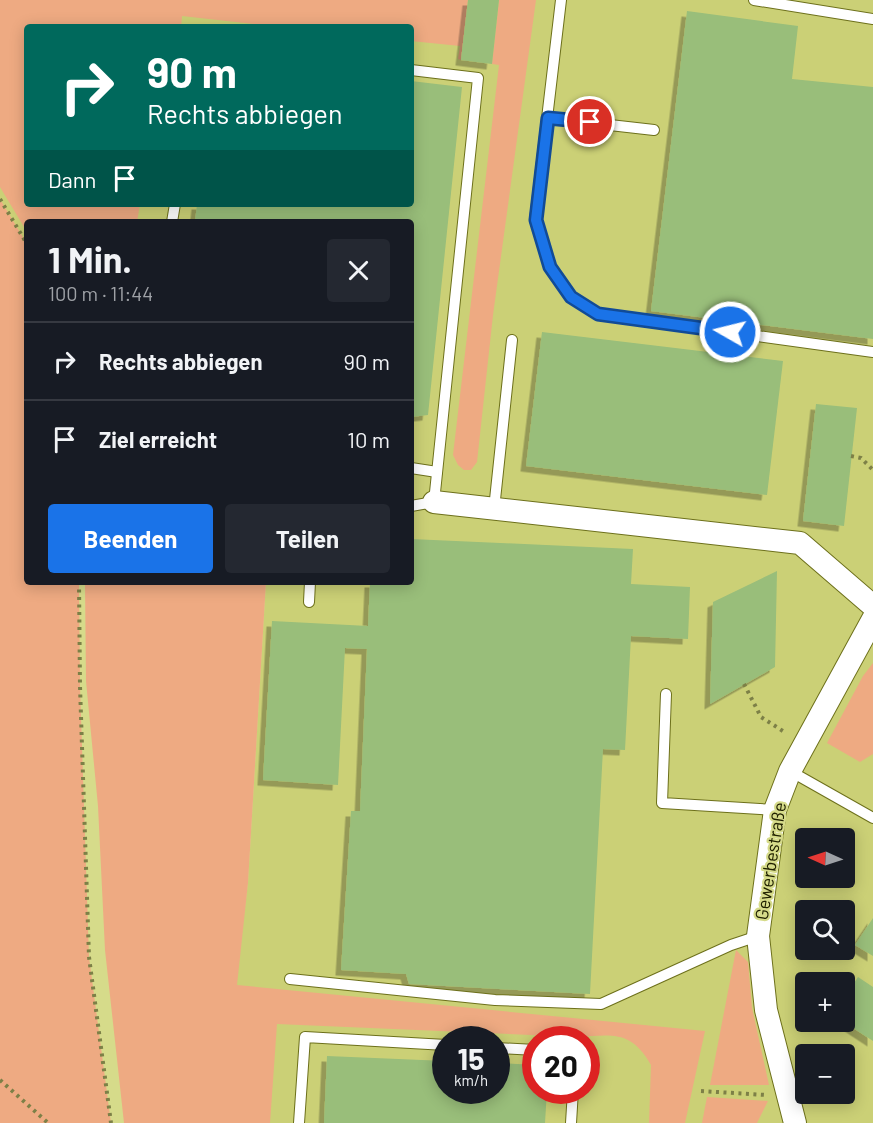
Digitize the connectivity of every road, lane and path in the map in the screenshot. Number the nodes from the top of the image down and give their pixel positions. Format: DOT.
graph roads {
  1 [pos="561,0"];
  2 [pos="754,0"];
  3 [pos="873,19"];
  4 [pos="414,70"];
  5 [pos="548,118"];
  6 [pos="654,130"];
  7 [pos="0,199"];
  8 [pos="24,239"];
  9 [pos="512,340"];
  10 [pos="873,352"];
  11 [pos="851,456"];
  12 [pos="414,468"];
  13 [pos="873,470"];
  14 [pos="437,472"];
  15 [pos="434,502"];
  16 [pos="414,505"];
  17 [pos="494,509"];
  18 [pos="79,585"];
  19 [pos="310,585"];
  20 [pos="309,602"];
  21 [pos="873,606"];
  22 [pos="873,619"];
  23 [pos="744,684"];
  24 [pos="666,694"];
  25 [pos="780,729"];
  26 [pos="790,771"];
  27 [pos="775,810"];
  28 [pos="873,818"];
  29 [pos="758,936"];
  30 [pos="290,979"];
  31 [pos="432,1044"];
  32 [pos="0,1080"];
  33 [pos="700,1091"];
  34 [pos="787,1096"];
  35 [pos="572,1104"];
  36 [pos="48,1123"];
  37 [pos="111,1123"];
  38 [pos="299,1123"];
  39 [pos="571,1123"];
  40 [pos="795,1123"];
  1 -- 5 [label="lane"];
  2 -- 3 [label="lane"];
  4 -- 14 [label="lane"];
  5 -- 6 [label="lane"];
  5 -- 10 [label="lane"];
  7 -- 8 [label="path"];
  9 -- 17 [label="lane"];
  11 -- 13 [label="path"];
  12 -- 14 [label="lane"];
  14 -- 15 [label="lane"];
  15 -- 16 [label="lane"];
  15 -- 17 [label="street"];
  17 -- 21 [label="street"];
  18 -- 37 [label="path"];
  19 -- 20 [label="lane"];
  22 -- 26 [label="street, Gewerbestraße"];
  23 -- 25 [label="path"];
  24 -- 27 [label="lane"];
  26 -- 27 [label="street, Gewerbestraße"];
  26 -- 28 [label="lane"];
  27 -- 29 [label="street, Gewerbestraße"];
  29 -- 30 [label="lane"];
  29 -- 34 [label="street, Gewerbestraße"];
  31 -- 38 [label="lane"];
  32 -- 36 [label="path"];
  33 -- 34 [label="path"];
  34 -- 40 [label="street, Gewerbestraße"];
  35 -- 39 [label="lane"];
}
